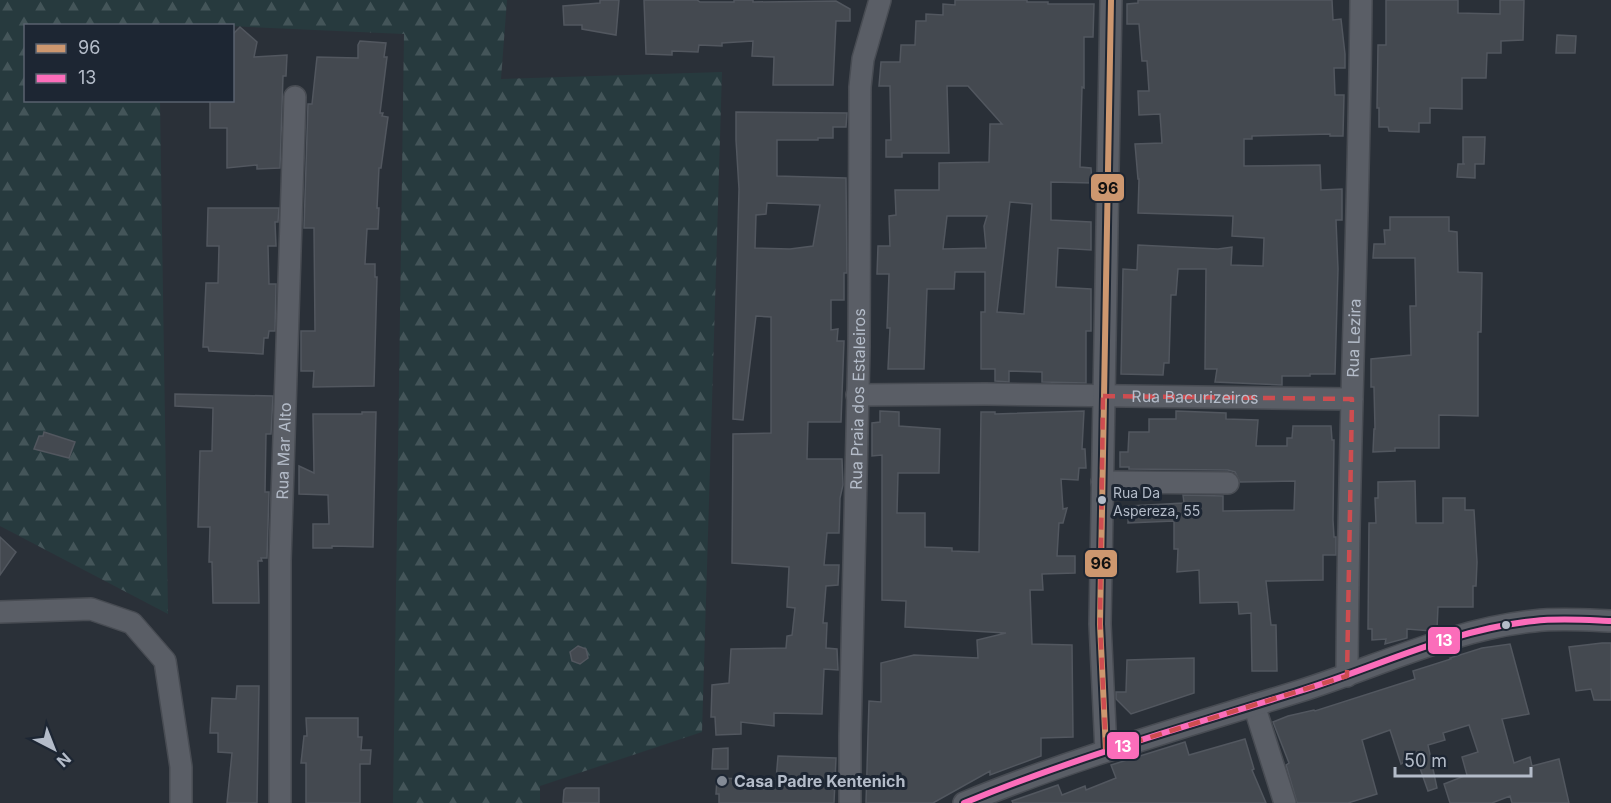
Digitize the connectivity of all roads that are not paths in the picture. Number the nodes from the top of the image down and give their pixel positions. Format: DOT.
graph roads {
  1 [pos="880,0"];
  2 [pos="1111,0"];
  3 [pos="1361,0"];
  4 [pos="295,97"];
  5 [pos="857,395"];
  6 [pos="1103,396"];
  7 [pos="1352,399"];
  8 [pos="1102,482"];
  9 [pos="1228,483"];
  10 [pos="0,612"];
  11 [pos="1611,621"];
  12 [pos="1347,676"];
  13 [pos="1254,705"];
  14 [pos="1106,751"];
  15 [pos="181,803"];
  16 [pos="280,803"];
  17 [pos="850,803"];
  18 [pos="964,803"];
  19 [pos="1285,803"];
  1 -- 5 [label="street, Rua Praia dos Estaleiros"];
  2 -- 6 [label="street"];
  3 -- 7 [label="street, Rua Lezira"];
  4 -- 16 [label="street, Rua Mar Alto"];
  5 -- 6 [label="street, Rua Bacurizeiros"];
  5 -- 17 [label="street, Rua Praia dos Estaleiros"];
  6 -- 7 [label="street, Rua Bacurizeiros"];
  6 -- 8 [label="street"];
  7 -- 12 [label="street, Rua Lezira"];
  8 -- 9 [label="street"];
  8 -- 14 [label="street"];
  10 -- 15 [label="street"];
  11 -- 12 [label="street"];
  12 -- 13 [label="street"];
  13 -- 14 [label="street"];
  13 -- 19 [label="street"];
  14 -- 18 [label="street"];
}
